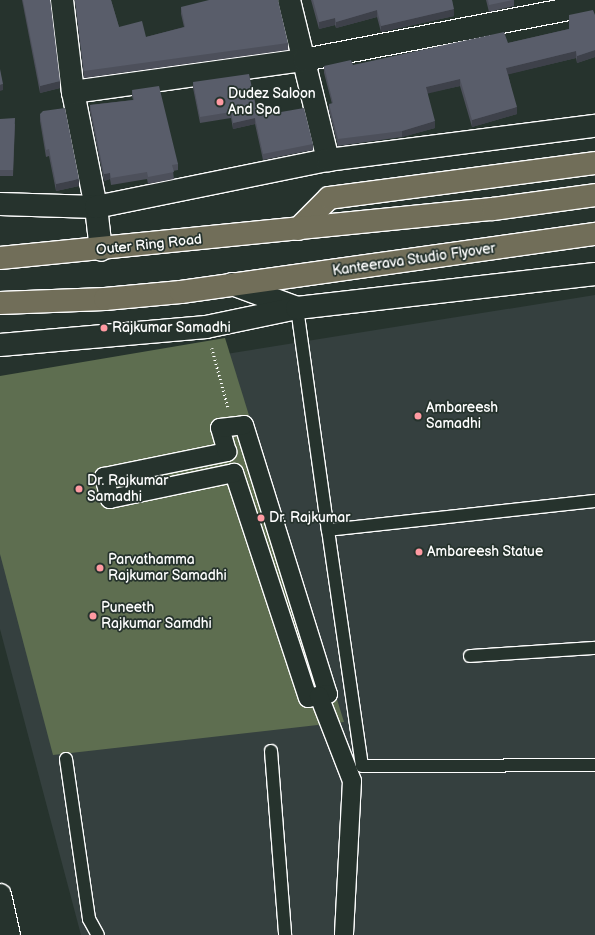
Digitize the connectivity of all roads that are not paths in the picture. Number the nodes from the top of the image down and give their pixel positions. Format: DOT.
graph roads {
  1 [pos="289,0"];
  2 [pos="67,1"];
  3 [pos="595,4"];
  4 [pos="304,60"];
  5 [pos="73,92"];
  6 [pos="595,126"];
  7 [pos="328,160"];
  8 [pos="595,163"];
  9 [pos="595,195"];
  10 [pos="0,204"];
  11 [pos="96,207"];
  12 [pos="298,229"];
  13 [pos="595,234"];
  14 [pos="101,250"];
  15 [pos="0,258"];
  16 [pos="595,274"];
  17 [pos="232,284"];
  18 [pos="0,303"];
  19 [pos="297,308"];
  20 [pos="0,345"];
  21 [pos="595,501"];
  22 [pos="328,530"];
  23 [pos="595,648"];
  24 [pos="470,656"];
  25 [pos="319,696"];
  26 [pos="271,751"];
  27 [pos="66,759"];
  28 [pos="595,765"];
  29 [pos="0,895"];
  30 [pos="9,935"];
  31 [pos="98,935"];
  32 [pos="284,935"];
  33 [pos="344,935"];
  1 -- 4 [label="street"];
  2 -- 5 [label="street"];
  3 -- 4 [label="street"];
  4 -- 5 [label="street"];
  4 -- 7 [label="street"];
  5 -- 11 [label="street"];
  6 -- 7 [label="street"];
  7 -- 11 [label="street"];
  8 -- 12 [label="highway"];
  9 -- 12 [label="highway"];
  10 -- 11 [label="street"];
  11 -- 14 [label="street"];
  12 -- 14 [label="highway, Outer Ring Road"];
  13 -- 17 [label="highway, Kanteerava Studio Flyover"];
  14 -- 15 [label="highway, Outer Ring Road"];
  16 -- 19 [label="street"];
  17 -- 18 [label="highway"];
  17 -- 19 [label="street"];
  19 -- 20 [label="street"];
  19 -- 22 [label="lane"];
  21 -- 22 [label="lane"];
  22 -- 28 [label="lane"];
  23 -- 24 [label="lane"];
  25 -- 25 [label="street"];
  25 -- 33 [label="street"];
  26 -- 32 [label="lane"];
  27 -- 31 [label="lane"];
  29 -- 30 [label="street"];
}
